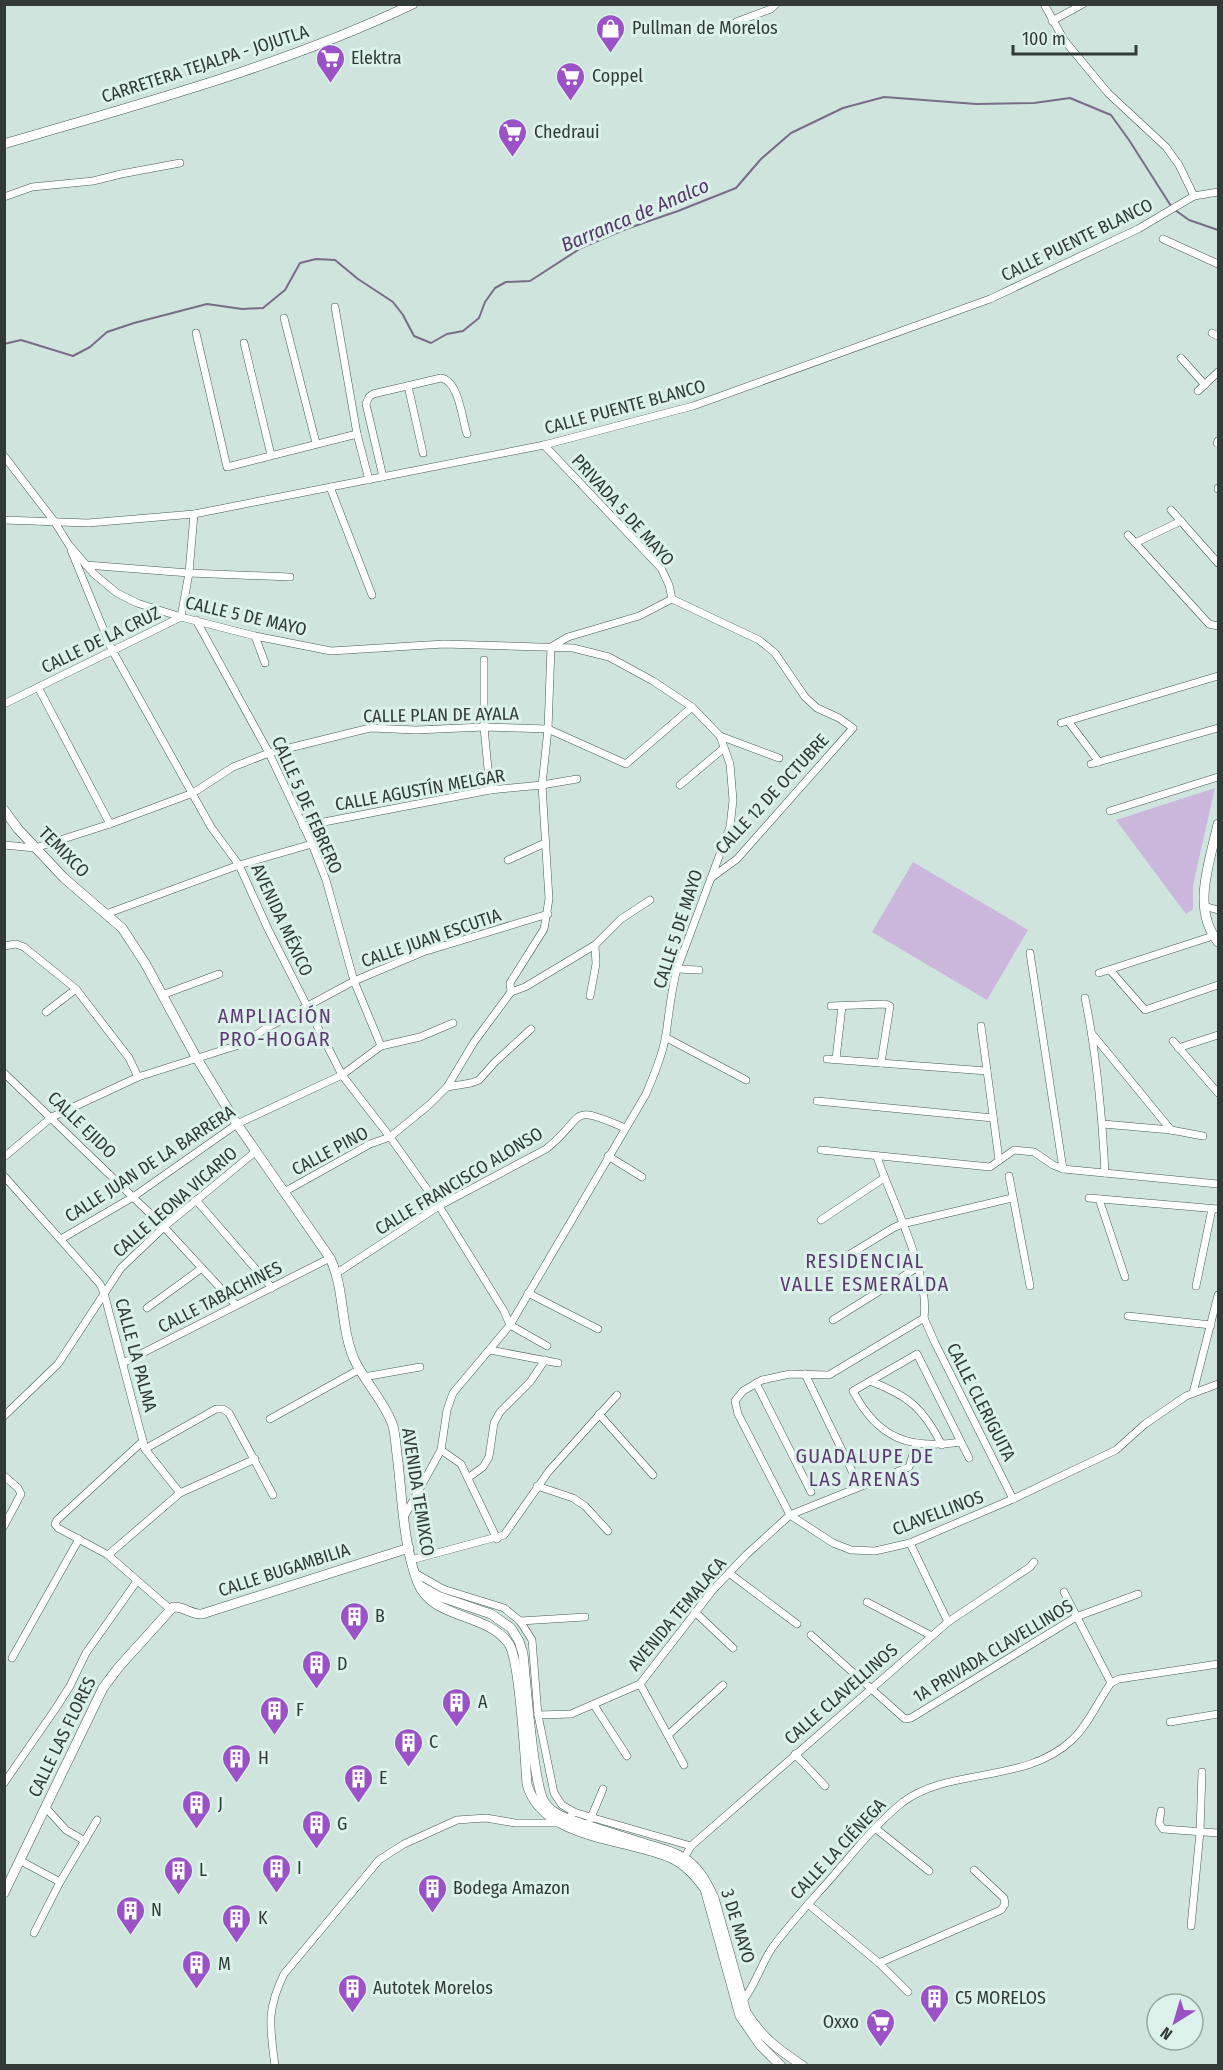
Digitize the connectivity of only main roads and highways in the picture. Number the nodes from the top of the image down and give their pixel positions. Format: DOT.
graph roads {
  1 [pos="413,4"];
  2 [pos="4,144"];
  3 [pos="4,810"];
  4 [pos="1218,824"];
  5 [pos="106,914"];
  6 [pos="1216,939"];
  7 [pos="409,1548"];
  8 [pos="418,1584"];
  9 [pos="170,1609"];
  10 [pos="545,1803"];
  11 [pos="568,1818"];
  12 [pos="682,1861"];
  13 [pos="4,1893"];
  14 [pos="740,2004"];
  15 [pos="781,2066"];
  16 [pos="803,2066"];
  1 -- 2 [label="main road, CARRETERA TEJALPA - JOJUTLA"];
  3 -- 5 [label="main road, TEMIXCO"];
  4 -- 6 [label="main road"];
  5 -- 7 [label="main road, AVENIDA TEMIXCO"];
  7 -- 8 [label="main road, AVENIDA TEMIXCO"];
  7 -- 9 [label="main road, CALLE BUGAMBILIA"];
  8 -- 10 [label="main road, AVENIDA TEMIXCO"];
  8 -- 11 [label="main road"];
  9 -- 13 [label="main road, CALLE LAS FLORES"];
  10 -- 11 [label="main road, 3 DE MAYO"];
  11 -- 12 [label="main road"];
  11 -- 12 [label="main road, 3 DE MAYO"];
  12 -- 14 [label="main road, 3 DE MAYO"];
  14 -- 15 [label="main road"];
  14 -- 16 [label="main road, 3 DE MAYO"];
}
